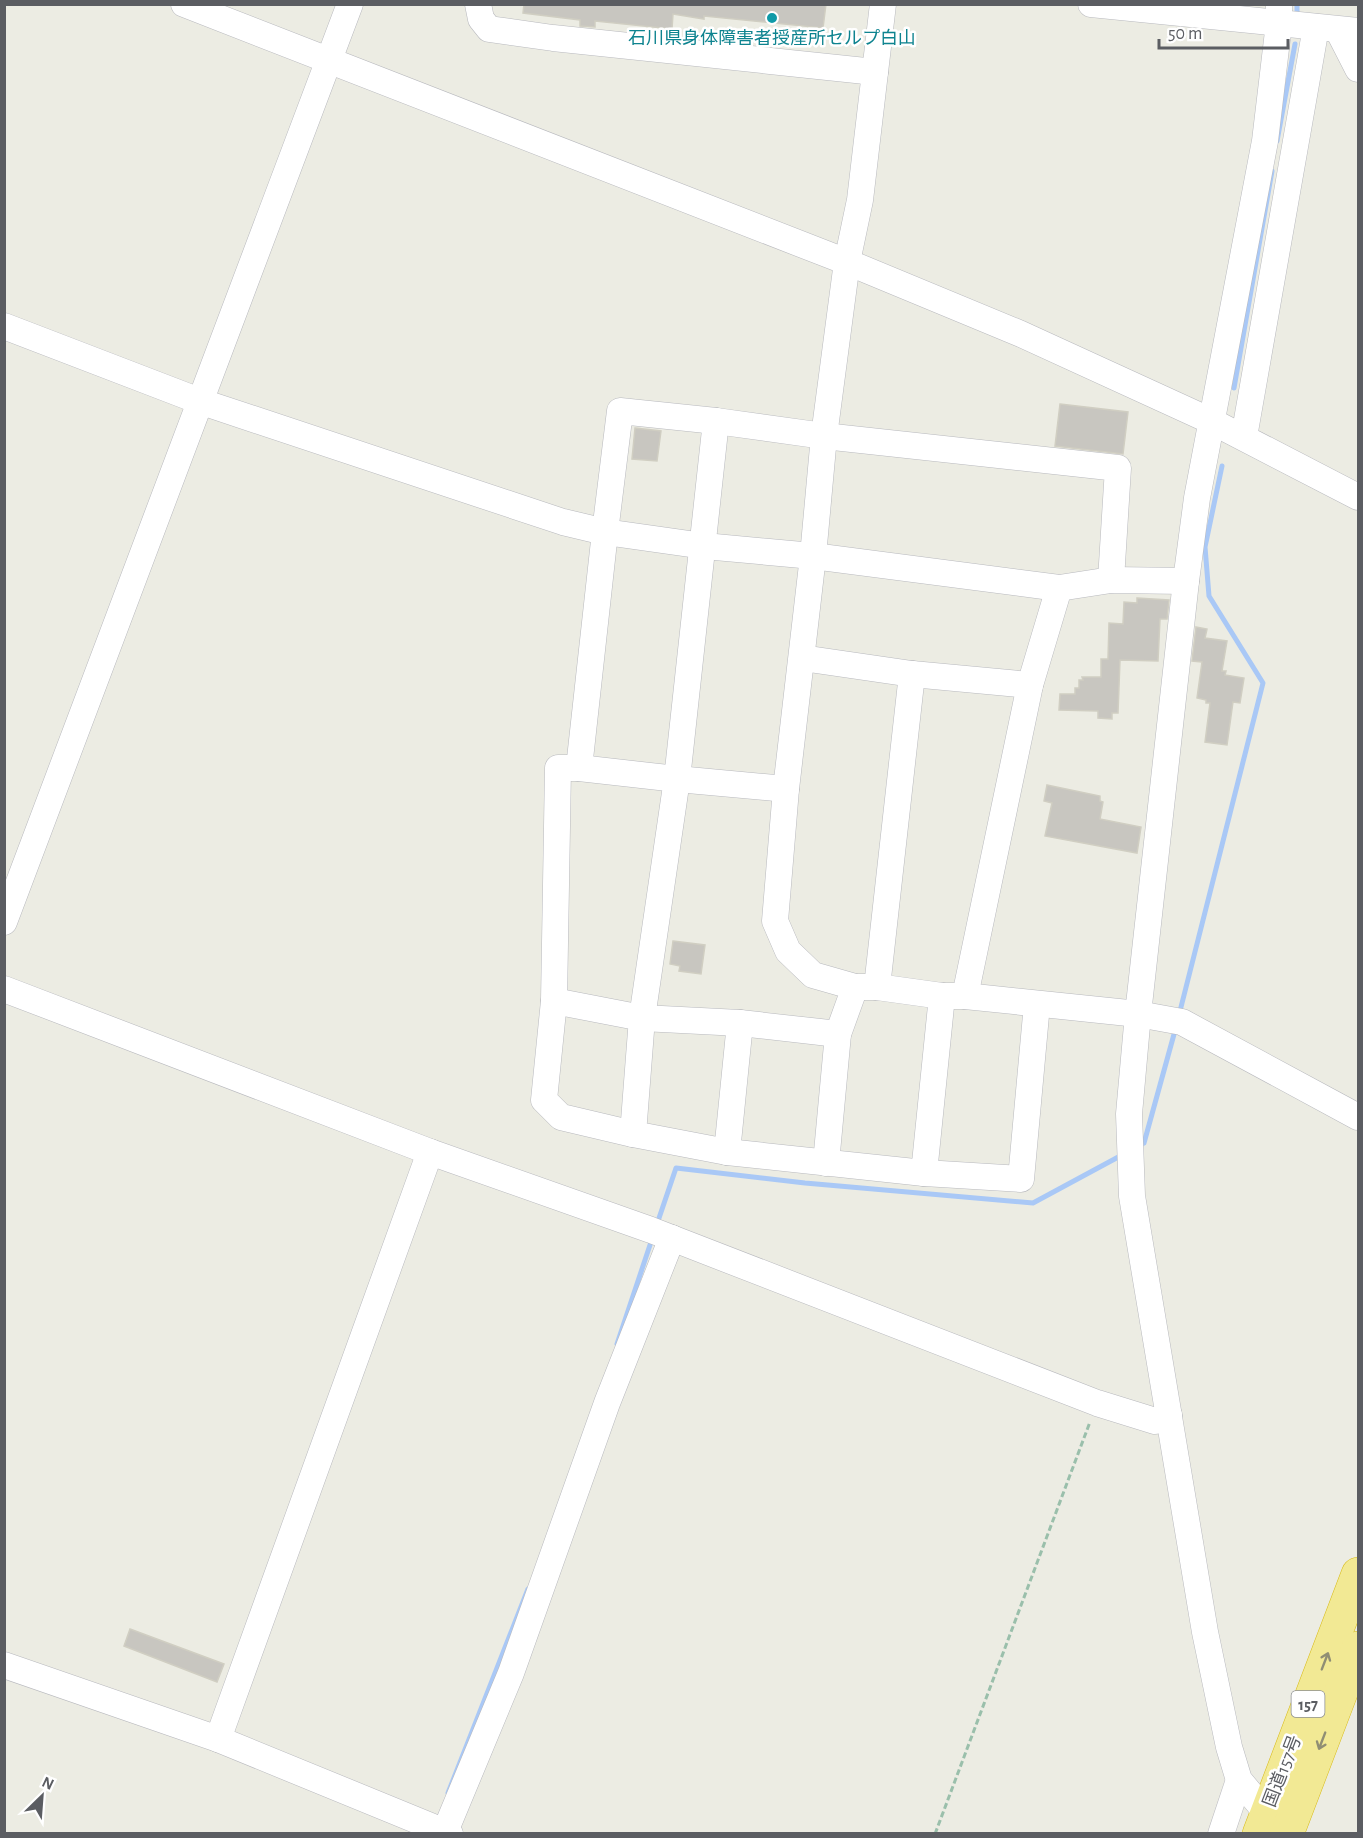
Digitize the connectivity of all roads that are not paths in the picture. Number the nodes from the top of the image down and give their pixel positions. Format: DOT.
graph roads {
  1 [pos="184,4"];
  2 [pos="350,4"];
  3 [pos="478,4"];
  4 [pos="883,4"];
  5 [pos="1091,4"];
  6 [pos="1279,14"];
  7 [pos="1337,29"];
  8 [pos="329,62"];
  9 [pos="1359,69"];
  10 [pos="875,72"];
  11 [pos="847,262"];
  12 [pos="4,326"];
  13 [pos="202,402"];
  14 [pos="716,421"];
  15 [pos="1211,421"];
  16 [pos="824,436"];
  17 [pos="1244,437"];
  18 [pos="1359,497"];
  19 [pos="605,532"];
  20 [pos="704,546"];
  21 [pos="813,556"];
  22 [pos="1111,580"];
  23 [pos="1186,581"];
  24 [pos="1059,588"];
  25 [pos="802,658"];
  26 [pos="912,674"];
  27 [pos="1030,685"];
  28 [pos="579,768"];
  29 [pos="677,779"];
  30 [pos="786,789"];
  31 [pos="4,922"];
  32 [pos="866,987"];
  33 [pos="4,989"];
  34 [pos="953,996"];
  35 [pos="554,1001"];
  36 [pos="1037,1004"];
  37 [pos="1138,1014"];
  38 [pos="642,1018"];
  39 [pos="740,1023"];
  40 [pos="838,1034"];
  41 [pos="1359,1117"];
  42 [pos="633,1134"];
  43 [pos="430,1152"];
  44 [pos="727,1152"];
  45 [pos="826,1163"];
  46 [pos="924,1173"];
  47 [pos="661,1234"];
  48 [pos="1169,1415"];
  49 [pos="1359,1575"];
  50 [pos="1359,1647"];
  51 [pos="4,1665"];
  52 [pos="218,1739"];
  53 [pos="1239,1780"];
  54 [pos="1271,1826"];
  55 [pos="441,1831"];
  56 [pos="1221,1833"];
  1 -- 8 [label="street"];
  2 -- 8 [label="street"];
  3 -- 10 [label="street"];
  4 -- 10 [label="street"];
  5 -- 6 [label="street"];
  6 -- 7 [label="street"];
  6 -- 15 [label="street"];
  7 -- 9 [label="street"];
  7 -- 17 [label="street"];
  8 -- 11 [label="street"];
  8 -- 13 [label="street"];
  10 -- 11 [label="street"];
  11 -- 15 [label="street"];
  11 -- 16 [label="street"];
  12 -- 13 [label="street"];
  13 -- 19 [label="street"];
  13 -- 31 [label="street"];
  14 -- 16 [label="street"];
  14 -- 19 [label="street"];
  14 -- 20 [label="street"];
  15 -- 17 [label="street"];
  15 -- 23 [label="street"];
  16 -- 21 [label="street"];
  16 -- 22 [label="street"];
  17 -- 18 [label="street"];
  19 -- 20 [label="street"];
  19 -- 28 [label="street"];
  20 -- 21 [label="street"];
  20 -- 29 [label="street"];
  21 -- 24 [label="street"];
  21 -- 25 [label="street"];
  22 -- 23 [label="street"];
  22 -- 24 [label="street"];
  23 -- 37 [label="street"];
  24 -- 27 [label="street"];
  25 -- 26 [label="street"];
  25 -- 30 [label="street"];
  26 -- 27 [label="street"];
  26 -- 32 [label="street"];
  27 -- 34 [label="street"];
  28 -- 29 [label="street"];
  28 -- 35 [label="street"];
  29 -- 30 [label="street"];
  29 -- 38 [label="street"];
  30 -- 32 [label="street"];
  32 -- 34 [label="street"];
  32 -- 40 [label="street"];
  33 -- 43 [label="street"];
  34 -- 36 [label="street"];
  34 -- 46 [label="street"];
  35 -- 38 [label="street"];
  35 -- 42 [label="street"];
  36 -- 37 [label="street"];
  36 -- 46 [label="street"];
  37 -- 41 [label="street"];
  37 -- 48 [label="street"];
  38 -- 39 [label="street"];
  38 -- 42 [label="street"];
  39 -- 40 [label="street"];
  39 -- 44 [label="street"];
  40 -- 45 [label="street"];
  42 -- 44 [label="street"];
  43 -- 47 [label="street"];
  43 -- 52 [label="street"];
  44 -- 45 [label="street"];
  45 -- 46 [label="street"];
  47 -- 48 [label="street"];
  47 -- 55 [label="street"];
  48 -- 53 [label="street"];
  54 -- 49 [label="highway, 国道157号 / 157, one-way"];
  50 -- 54 [label="highway, 国道157号 / 157, one-way"];
  51 -- 52 [label="street"];
  52 -- 55 [label="street"];
  53 -- 54 [label="street"];
  53 -- 56 [label="street"];
}
